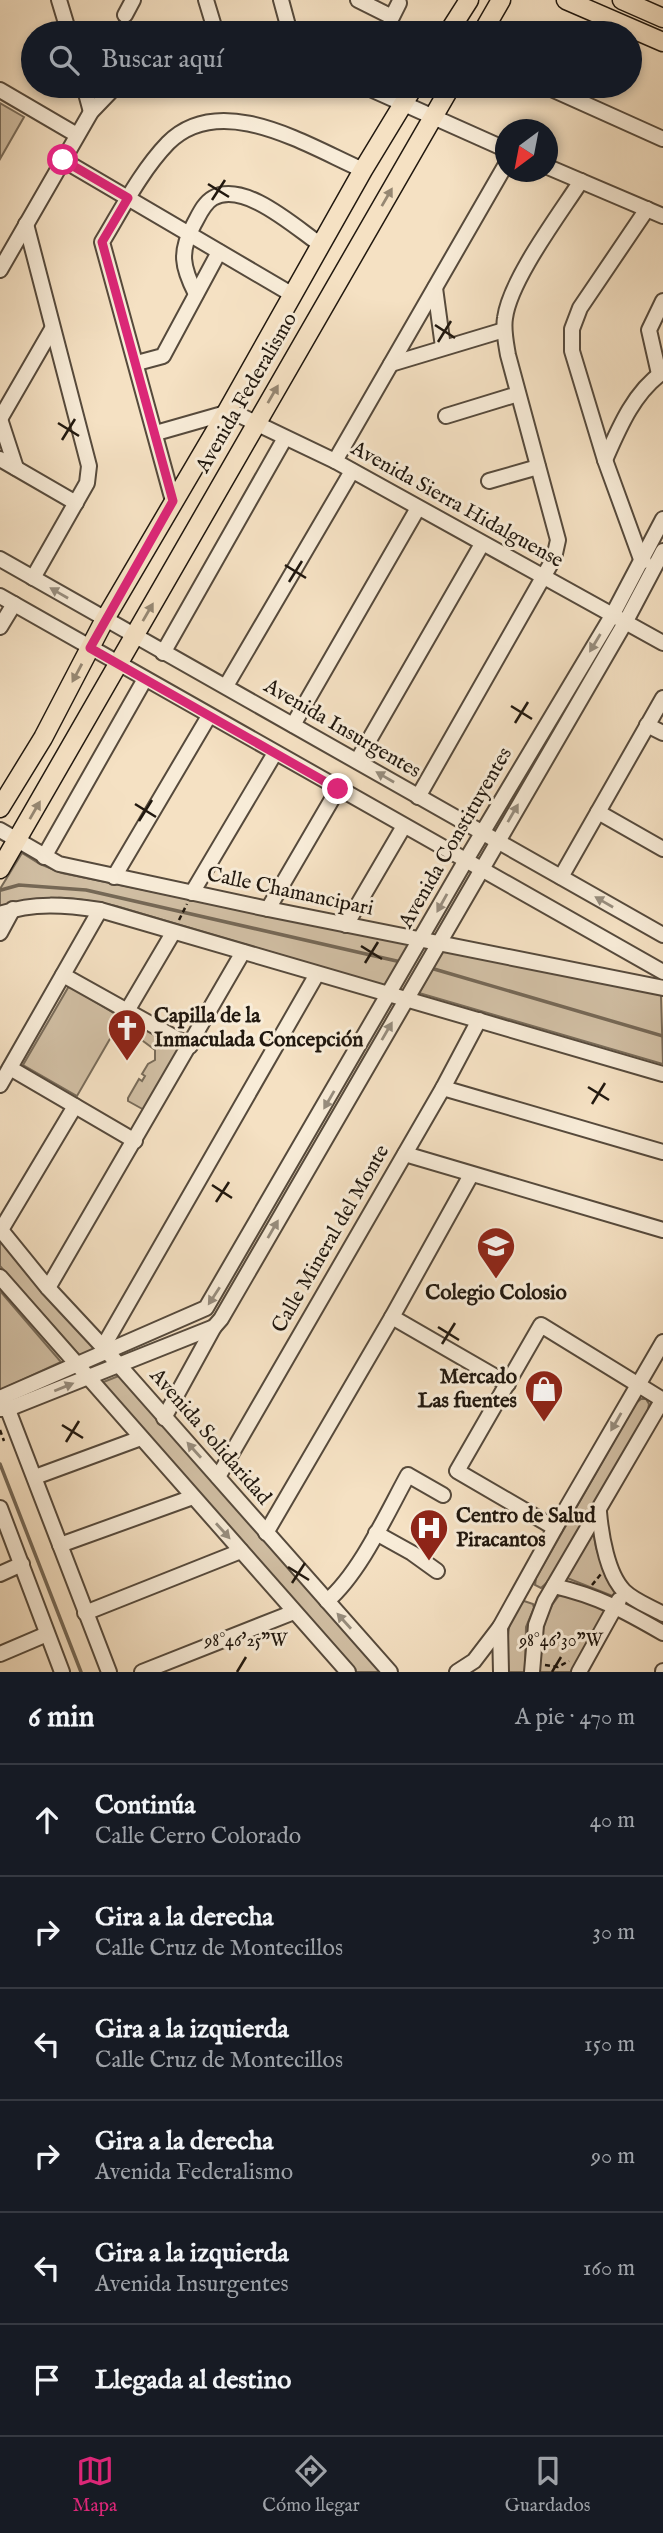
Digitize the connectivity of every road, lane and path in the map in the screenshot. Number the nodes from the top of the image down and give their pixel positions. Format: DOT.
graph roads {
  1 [pos="60,0"];
  2 [pos="134,0"];
  3 [pos="206,0"];
  4 [pos="281,0"];
  5 [pos="358,0"];
  6 [pos="469,0"];
  7 [pos="501,0"];
  8 [pos="566,0"];
  9 [pos="622,0"];
  10 [pos="399,3"];
  11 [pos="125,15"];
  12 [pos="663,18"];
  13 [pos="66,21"];
  14 [pos="212,21"];
  15 [pos="287,21"];
  16 [pos="456,21"];
  17 [pos="489,21"];
  18 [pos="614,21"];
  19 [pos="642,33"];
  20 [pos="663,42"];
  21 [pos="0,89"];
  22 [pos="87,98"];
  23 [pos="104,98"];
  24 [pos="390,98"];
  25 [pos="407,98"];
  26 [pos="444,98"];
  27 [pos="572,98"];
  28 [pos="403,104"];
  29 [pos="91,112"];
  30 [pos="433,117"];
  31 [pos="77,135"];
  32 [pos="663,139"];
  33 [pos="495,144"];
  34 [pos="63,160"];
  35 [pos="363,170"];
  36 [pos="558,171"];
  37 [pos="581,181"];
  38 [pos="497,182"];
  39 [pos="128,198"];
  40 [pos="647,209"];
  41 [pos="663,216"];
  42 [pos="26,224"];
  43 [pos="189,234"];
  44 [pos="321,245"];
  45 [pos="219,252"];
  46 [pos="0,270"];
  47 [pos="435,288"];
  48 [pos="196,295"];
  49 [pos="293,295"];
  50 [pos="663,301"];
  51 [pos="52,329"];
  52 [pos="504,330"];
  53 [pos="443,347"];
  54 [pos="137,363"];
  55 [pos="391,364"];
  56 [pos="661,373"];
  57 [pos="518,394"];
  58 [pos="226,413"];
  59 [pos="446,416"];
  60 [pos="0,419"];
  61 [pos="256,423"];
  62 [pos="156,433"];
  63 [pos="285,439"];
  64 [pos="0,459"];
  65 [pos="605,460"];
  66 [pos="335,461"];
  67 [pos="538,467"];
  68 [pos="16,468"];
  69 [pos="352,471"];
  70 [pos="489,481"];
  71 [pos="173,501"];
  72 [pos="76,503"];
  73 [pos="418,508"];
  74 [pos="663,519"];
  75 [pos="482,544"];
  76 [pos="663,551"];
  77 [pos="0,559"];
  78 [pos="641,559"];
  79 [pos="654,568"];
  80 [pos="545,577"];
  81 [pos="33,578"];
  82 [pos="0,596"];
  83 [pos="13,604"];
  84 [pos="619,618"];
  85 [pos="105,620"];
  86 [pos="0,627"];
  87 [pos="134,636"];
  88 [pos="663,643"];
  89 [pos="90,648"];
  90 [pos="163,653"];
  91 [pos="118,664"];
  92 [pos="145,679"];
  93 [pos="226,686"];
  94 [pos="663,698"];
  95 [pos="209,716"];
  96 [pos="293,725"];
  97 [pos="648,725"];
  98 [pos="663,733"];
  99 [pos="275,754"];
  100 [pos="357,761"];
  101 [pos="338,789"];
  102 [pos="418,797"];
  103 [pos="0,808"];
  104 [pos="598,812"];
  105 [pos="404,826"];
  106 [pos="0,831"];
  107 [pos="482,832"];
  108 [pos="17,841"];
  109 [pos="497,841"];
  110 [pos="663,849"];
  111 [pos="44,857"];
  112 [pos="466,860"];
  113 [pos="481,868"];
  114 [pos="0,869"];
  115 [pos="114,877"];
  116 [pos="561,877"];
  117 [pos="190,896"];
  118 [pos="268,909"];
  119 [pos="100,910"];
  120 [pos="7,912"];
  121 [pos="346,925"];
  122 [pos="175,930"];
  123 [pos="0,933"];
  124 [pos="663,935"];
  125 [pos="421,940"];
  126 [pos="437,943"];
  127 [pos="243,952"];
  128 [pos="663,972"];
  129 [pos="317,974"];
  130 [pos="63,975"];
  131 [pos="663,988"];
  132 [pos="390,995"];
  133 [pos="405,999"];
  134 [pos="127,1011"];
  135 [pos="479,1020"];
  136 [pos="190,1046"];
  137 [pos="10,1068"];
  138 [pos="663,1074"];
  139 [pos="0,1085"];
  140 [pos="443,1088"];
  141 [pos="75,1106"];
  142 [pos="135,1141"];
  143 [pos="663,1152"];
  144 [pos="405,1154"];
  145 [pos="291,1166"];
  146 [pos="305,1174"];
  147 [pos="471,1175"];
  148 [pos="1,1229"];
  149 [pos="663,1230"];
  150 [pos="0,1278"];
  151 [pos="48,1288"];
  152 [pos="392,1317"];
  153 [pos="214,1327"];
  154 [pos="663,1342"];
  155 [pos="105,1350"];
  156 [pos="118,1364"];
  157 [pos="76,1365"];
  158 [pos="88,1377"];
  159 [pos="508,1384"];
  160 [pos="638,1384"];
  161 [pos="663,1399"];
  162 [pos="2,1403"];
  163 [pos="164,1418"];
  164 [pos="141,1437"];
  165 [pos="35,1476"];
  166 [pos="218,1477"];
  167 [pos="443,1496"];
  168 [pos="193,1497"];
  169 [pos="0,1508"];
  170 [pos="598,1512"];
  171 [pos="555,1528"];
  172 [pos="266,1533"];
  173 [pos="376,1533"];
  174 [pos="60,1545"];
  175 [pos="242,1551"];
  176 [pos="608,1562"];
  177 [pos="22,1564"];
  178 [pos="437,1571"];
  179 [pos="0,1574"];
  180 [pos="554,1586"];
  181 [pos="522,1588"];
  182 [pos="624,1591"];
  183 [pos="587,1594"];
  184 [pos="327,1601"];
  185 [pos="545,1601"];
  186 [pos="615,1606"];
  187 [pos="294,1612"];
  188 [pos="85,1613"];
  189 [pos="663,1614"];
  190 [pos="500,1627"];
  191 [pos="663,1633"];
  192 [pos="47,1634"];
  193 [pos="591,1651"];
  194 [pos="0,1654"];
  195 [pos="533,1667"];
  196 [pos="558,1667"];
  197 [pos="346,1669"];
  198 [pos="62,1672"];
  199 [pos="109,1672"];
  200 [pos="142,1672"];
  201 [pos="329,1672"];
  202 [pos="390,1672"];
  203 [pos="457,1672"];
  204 [pos="501,1672"];
  205 [pos="561,1672"];
  206 [pos="579,1672"];
  1 -- 13 [label="street"];
  2 -- 11 [label="street"];
  3 -- 14 [label="street"];
  4 -- 15 [label="street"];
  5 -- 10 [label="street"];
  6 -- 16 [label="main road"];
  7 -- 17 [label="main road"];
  8 -- 18 [label="main road"];
  9 -- 12 [label="main road"];
  19 -- 20 [label="main road"];
  21 -- 31 [label="street"];
  22 -- 29 [label="street"];
  23 -- 29 [label="street"];
  24 -- 28 [label="street"];
  25 -- 28 [label="main road, Avenida Federalismo"];
  26 -- 30 [label="main road, Avenida Federalismo"];
  27 -- 32 [label="street"];
  28 -- 30 [label="street"];
  28 -- 35 [label="main road, Avenida Federalismo"];
  29 -- 31 [label="street"];
  30 -- 33 [label="street"];
  61 -- 30 [label="main road, Avenida Federalismo, one-way"];
  31 -- 34 [label="street"];
  34 -- 39 [label="street"];
  34 -- 42 [label="street"];
  35 -- 39 [label="street"];
  35 -- 44 [label="main road, Avenida Federalismo"];
  36 -- 37 [label="street"];
  37 -- 40 [label="street"];
  37 -- 52 [label="street"];
  38 -- 47 [label="street"];
  39 -- 43 [label="street"];
  39 -- 54 [label="street"];
  40 -- 41 [label="street"];
  40 -- 65 [label="street"];
  42 -- 46 [label="street"];
  42 -- 51 [label="street"];
  43 -- 44 [label="street"];
  43 -- 45 [label="street"];
  43 -- 48 [label="street"];
  44 -- 49 [label="main road, Avenida Federalismo"];
  45 -- 48 [label="street"];
  45 -- 49 [label="street"];
  47 -- 53 [label="street"];
  47 -- 55 [label="street"];
  48 -- 54 [label="street"];
  49 -- 58 [label="main road, Avenida Federalismo"];
  50 -- 56 [label="street"];
  51 -- 60 [label="street"];
  51 -- 72 [label="street"];
  52 -- 53 [label="street"];
  52 -- 57 [label="street"];
  53 -- 55 [label="street"];
  54 -- 62 [label="street"];
  55 -- 66 [label="street"];
  56 -- 65 [label="street"];
  57 -- 59 [label="street"];
  57 -- 67 [label="street"];
  58 -- 61 [label="street, Avenida Sierra Hidalguense"];
  58 -- 62 [label="street"];
  58 -- 71 [label="main road, Avenida Federalismo"];
  60 -- 68 [label="street"];
  61 -- 63 [label="street, Avenida Sierra Hidalguense"];
  87 -- 61 [label="main road, Avenida Federalismo, one-way"];
  62 -- 71 [label="street"];
  63 -- 66 [label="street, Avenida Sierra Hidalguense"];
  63 -- 90 [label="street"];
  64 -- 68 [label="street"];
  65 -- 78 [label="street"];
  66 -- 69 [label="street, Avenida Sierra Hidalguense"];
  67 -- 70 [label="street"];
  67 -- 80 [label="street"];
  68 -- 72 [label="street"];
  69 -- 73 [label="street, Avenida Sierra Hidalguense"];
  69 -- 93 [label="street"];
  71 -- 85 [label="main road, Avenida Federalismo"];
  72 -- 81 [label="street"];
  73 -- 75 [label="street, Avenida Sierra Hidalguense"];
  73 -- 96 [label="street"];
  74 -- 78 [label="street, Avenida Constituyentes"];
  75 -- 80 [label="street, Avenida Sierra Hidalguense"];
  75 -- 100 [label="street"];
  76 -- 79 [label="street, Avenida Constituyentes"];
  77 -- 81 [label="street, Avenida Insurgentes"];
  78 -- 79 [label="street"];
  78 -- 84 [label="street, Avenida Constituyentes"];
  79 -- 84 [label="street, Avenida Constituyentes"];
  80 -- 84 [label="street, Avenida Sierra Hidalguense"];
  80 -- 102 [label="street"];
  85 -- 81 [label="street, Avenida Insurgentes, one-way"];
  82 -- 83 [label="street"];
  83 -- 86 [label="street"];
  83 -- 89 [label="street"];
  84 -- 88 [label="street, Avenida Sierra Hidalguense"];
  84 -- 107 [label="street, Avenida Constituyentes, one-way"];
  109 -- 84 [label="street, Avenida Constituyentes, one-way"];
  85 -- 87 [label="street, Avenida Insurgentes"];
  85 -- 89 [label="main road, Avenida Federalismo"];
  87 -- 90 [label="street, Avenida Insurgentes"];
  87 -- 91 [label="main road, Avenida Federalismo"];
  89 -- 91 [label="street"];
  89 -- 103 [label="main road, Avenida Federalismo, one-way"];
  90 -- 93 [label="street, Avenida Insurgentes"];
  91 -- 92 [label="street"];
  108 -- 91 [label="main road, Avenida Federalismo, one-way"];
  92 -- 95 [label="street"];
  92 -- 111 [label="street"];
  93 -- 96 [label="street, Avenida Insurgentes"];
  94 -- 97 [label="street"];
  95 -- 99 [label="street"];
  95 -- 115 [label="street"];
  96 -- 100 [label="street, Avenida Insurgentes"];
  97 -- 98 [label="street"];
  97 -- 104 [label="street"];
  99 -- 101 [label="street"];
  99 -- 117 [label="street"];
  102 -- 100 [label="street, Avenida Insurgentes, one-way"];
  101 -- 105 [label="street"];
  101 -- 118 [label="street"];
  102 -- 107 [label="street, Avenida Insurgentes"];
  104 -- 110 [label="street"];
  104 -- 116 [label="street"];
  105 -- 112 [label="street"];
  105 -- 121 [label="street"];
  106 -- 108 [label="street, Calle Chamancipari"];
  107 -- 109 [label="street, Avenida Insurgentes"];
  107 -- 112 [label="street, Avenida Constituyentes"];
  108 -- 111 [label="street, Calle Chamancipari"];
  108 -- 114 [label="main road, Avenida Federalismo"];
  109 -- 113 [label="street, Avenida Constituyentes"];
  109 -- 116 [label="street, Avenida Insurgentes"];
  111 -- 115 [label="street, Calle Chamancipari"];
  112 -- 113 [label="street"];
  112 -- 125 [label="street, Avenida Constituyentes, one-way"];
  113 -- 126 [label="street, Avenida Constituyentes"];
  113 -- 128 [label="street"];
  115 -- 117 [label="street, Calle Chamancipari"];
  124 -- 116 [label="street, Avenida Insurgentes, one-way"];
  117 -- 118 [label="street, Calle Chamancipari"];
  117 -- 122 [label="path"];
  118 -- 121 [label="street, Calle Chamancipari"];
  119 -- 120 [label="street"];
  119 -- 122 [label="street"];
  119 -- 130 [label="street"];
  120 -- 123 [label="street"];
  121 -- 125 [label="street, Calle Chamancipari"];
  122 -- 127 [label="street"];
  122 -- 134 [label="street"];
  125 -- 126 [label="street, Calle Chamancipari"];
  125 -- 132 [label="street, Avenida Constituyentes"];
  126 -- 131 [label="street, Calle Chamancipari"];
  126 -- 133 [label="street, Avenida Constituyentes"];
  127 -- 129 [label="street"];
  127 -- 136 [label="street"];
  129 -- 132 [label="street"];
  129 -- 155 [label="street"];
  130 -- 134 [label="street"];
  130 -- 137 [label="street"];
  132 -- 133 [label="street"];
  132 -- 145 [label="street, Avenida Constituyentes, one-way"];
  133 -- 135 [label="street"];
  146 -- 133 [label="street, Avenida Constituyentes, one-way"];
  134 -- 136 [label="street"];
  135 -- 138 [label="street"];
  135 -- 140 [label="street, Calle Mineral del Monte"];
  136 -- 142 [label="street"];
  137 -- 139 [label="street"];
  137 -- 141 [label="street"];
  140 -- 143 [label="street"];
  140 -- 144 [label="street, Calle Mineral del Monte"];
  141 -- 142 [label="street"];
  141 -- 148 [label="street"];
  142 -- 151 [label="street"];
  144 -- 147 [label="street"];
  144 -- 166 [label="street, Calle Mineral del Monte"];
  145 -- 146 [label="street"];
  145 -- 155 [label="street, Avenida Constituyentes, one-way"];
  153 -- 146 [label="street, Avenida Constituyentes, one-way"];
  147 -- 149 [label="street"];
  147 -- 152 [label="street"];
  148 -- 151 [label="street, Avenida Solidaridad"];
  150 -- 157 [label="street"];
  151 -- 155 [label="street, Avenida Solidaridad"];
  152 -- 159 [label="street"];
  152 -- 172 [label="street"];
  153 -- 156 [label="street"];
  153 -- 163 [label="street, Avenida Constituyentes"];
  154 -- 160 [label="street"];
  155 -- 156 [label="street, Avenida Solidaridad"];
  155 -- 157 [label="street, Avenida Constituyentes"];
  156 -- 158 [label="street"];
  156 -- 163 [label="street, Avenida Solidaridad"];
  157 -- 158 [label="street"];
  157 -- 162 [label="street, Avenida Constituyentes"];
  162 -- 158 [label="street, one-way"];
  158 -- 164 [label="street"];
  159 -- 160 [label="street"];
  159 -- 171 [label="street"];
  160 -- 161 [label="street"];
  160 -- 171 [label="street, one-way"];
  161 -- 170 [label="street"];
  162 -- 165 [label="street"];
  166 -- 163 [label="street, Avenida Solidaridad, one-way"];
  164 -- 165 [label="street"];
  164 -- 168 [label="street"];
  165 -- 174 [label="street"];
  166 -- 172 [label="street, Avenida Solidaridad"];
  167 -- 173 [label="street"];
  168 -- 174 [label="street"];
  168 -- 175 [label="street, one-way"];
  169 -- 177 [label="street"];
  170 -- 176 [label="street"];
  170 -- 180 [label="street"];
  171 -- 181 [label="street"];
  172 -- 184 [label="street, Avenida Solidaridad"];
  173 -- 178 [label="street"];
  173 -- 184 [label="street"];
  174 -- 188 [label="street"];
  175 -- 187 [label="street"];
  175 -- 188 [label="street"];
  176 -- 182 [label="street"];
  176 -- 183 [label="path"];
  177 -- 179 [label="street"];
  177 -- 192 [label="street"];
  180 -- 183 [label="street"];
  180 -- 185 [label="street"];
  181 -- 185 [label="street"];
  181 -- 190 [label="street"];
  182 -- 186 [label="street"];
  182 -- 189 [label="street"];
  183 -- 186 [label="street"];
  202 -- 184 [label="street, Avenida Solidaridad, one-way"];
  185 -- 195 [label="street"];
  186 -- 191 [label="street"];
  186 -- 193 [label="street"];
  187 -- 197 [label="street"];
  187 -- 200 [label="street"];
  188 -- 199 [label="street"];
  190 -- 203 [label="street"];
  190 -- 204 [label="street"];
  192 -- 194 [label="street"];
  192 -- 198 [label="street"];
  193 -- 196 [label="path"];
  193 -- 206 [label="street"];
  195 -- 196 [label="path"];
  196 -- 205 [label="path"];
  197 -- 201 [label="street"];
}
